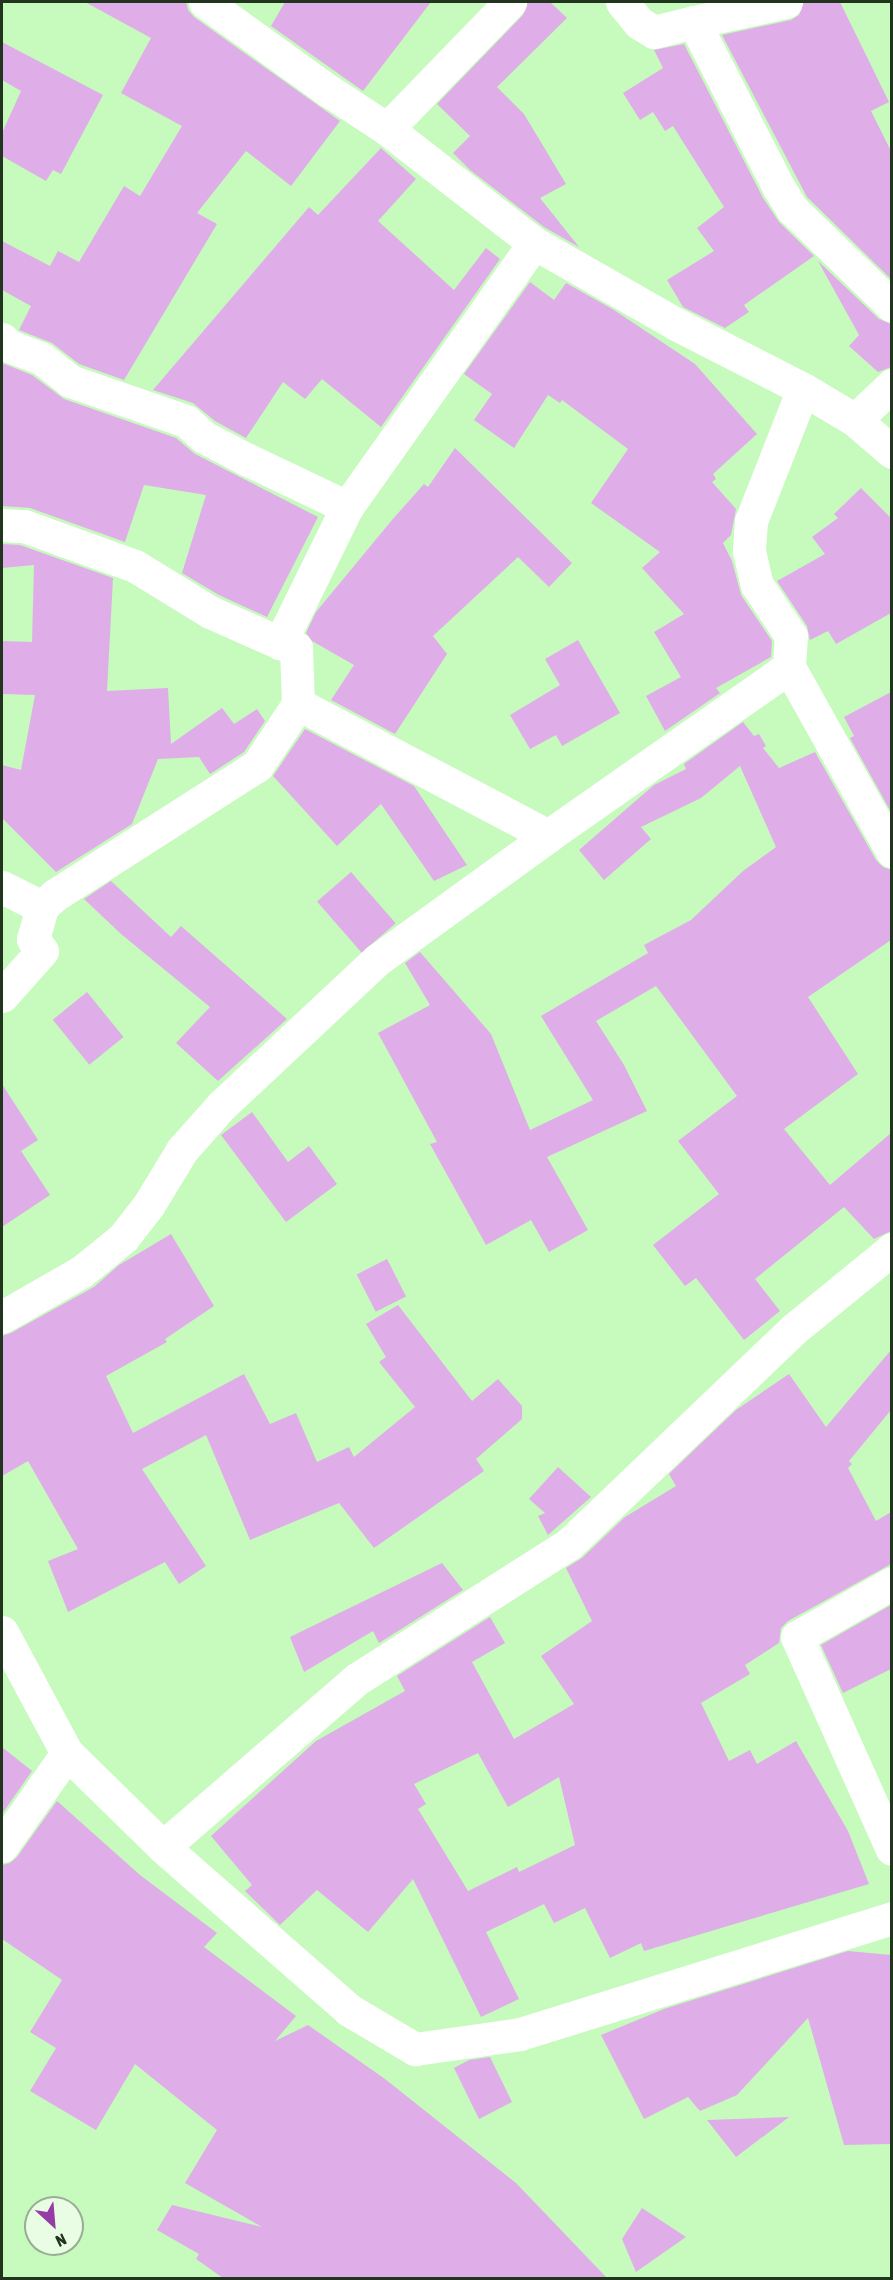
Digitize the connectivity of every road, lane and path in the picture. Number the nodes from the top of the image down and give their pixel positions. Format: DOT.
graph roads {
  1 [pos="205,2"];
  2 [pos="622,2"];
  3 [pos="786,2"];
  4 [pos="500,4"];
  5 [pos="694,22"];
  6 [pos="387,129"];
  7 [pos="534,243"];
  8 [pos="891,306"];
  9 [pos="2,339"];
  10 [pos="891,385"];
  11 [pos="803,388"];
  12 [pos="855,420"];
  13 [pos="891,452"];
  14 [pos="347,507"];
  15 [pos="2,525"];
  16 [pos="280,643"];
  17 [pos="789,667"];
  18 [pos="298,704"];
  19 [pos="548,836"];
  20 [pos="891,851"];
  21 [pos="2,887"];
  22 [pos="42,907"];
  23 [pos="2,996"];
  24 [pos="891,1249"];
  25 [pos="2,1317"];
  26 [pos="891,1583"];
  27 [pos="2,1632"];
  28 [pos="68,1753"];
  29 [pos="2,1846"];
  30 [pos="164,1847"];
  31 [pos="891,1849"];
  32 [pos="891,1918"];
  1 -- 6 [label="street"];
  2 -- 5 [label="street"];
  3 -- 5 [label="street"];
  4 -- 6 [label="street"];
  5 -- 8 [label="street"];
  6 -- 7 [label="street"];
  7 -- 11 [label="street"];
  7 -- 14 [label="street"];
  9 -- 14 [label="street"];
  10 -- 12 [label="street"];
  11 -- 12 [label="street"];
  11 -- 17 [label="street"];
  12 -- 13 [label="street"];
  14 -- 16 [label="street"];
  15 -- 16 [label="street"];
  16 -- 18 [label="street"];
  17 -- 19 [label="street"];
  17 -- 20 [label="street"];
  18 -- 19 [label="street"];
  18 -- 22 [label="street"];
  19 -- 25 [label="street"];
  21 -- 22 [label="street"];
  22 -- 23 [label="street"];
  24 -- 30 [label="street"];
  26 -- 31 [label="street"];
  27 -- 28 [label="street"];
  28 -- 29 [label="street"];
  28 -- 30 [label="street"];
  30 -- 32 [label="street"];
}
